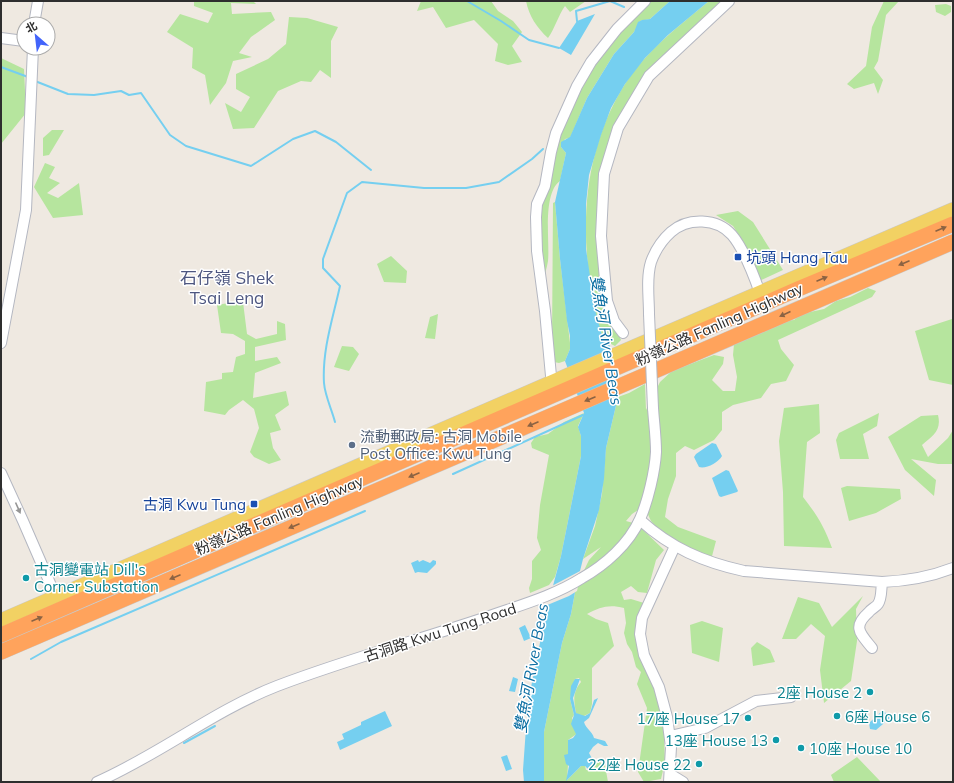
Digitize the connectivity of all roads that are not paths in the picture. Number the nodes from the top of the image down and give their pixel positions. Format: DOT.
graph roads {
  1 [pos="38,1"];
  2 [pos="645,1"];
  3 [pos="729,1"];
  4 [pos="35,16"];
  5 [pos="1,38"];
  6 [pos="16,40"];
  7 [pos="33,56"];
  8 [pos="953,209"];
  9 [pos="953,224"];
  10 [pos="953,242"];
  11 [pos="760,293"];
  12 [pos="623,333"];
  13 [pos="1,343"];
  14 [pos="629,356"];
  15 [pos="560,386"];
  16 [pos="1,473"];
  17 [pos="640,520"];
  18 [pos="675,546"];
  19 [pos="953,568"];
  20 [pos="882,582"];
  21 [pos="56,597"];
  22 [pos="1,620"];
  23 [pos="1,635"];
  24 [pos="872,648"];
  25 [pos="1,652"];
  26 [pos="791,697"];
  27 [pos="670,736"];
  28 [pos="669,778"];
  29 [pos="97,782"];
  30 [pos="683,782"];
  1 -- 4 [label="street"];
  2 -- 15 [label="street"];
  3 -- 12 [label="street"];
  5 -- 6 [label="street"];
  7 -- 13 [label="street"];
  8 -- 11 [label="main road"];
  14 -- 9 [label="highway, 粉嶺公路 Fanling Highway, one-way"];
  10 -- 25 [label="highway, 粉嶺公路 Fanling Highway, one-way"];
  11 -- 14 [label="main road"];
  11 -- 17 [label="street, 古洞路 Kwu Tung Road, bridge"];
  14 -- 15 [label="highway, 粉嶺公路 Fanling Highway"];
  14 -- 15 [label="main road"];
  15 -- 21 [label="main road"];
  23 -- 15 [label="highway, 粉嶺公路 Fanling Highway, one-way"];
  16 -- 21 [label="street, one-way"];
  17 -- 18 [label="street"];
  17 -- 29 [label="street, 古洞路 Kwu Tung Road"];
  18 -- 20 [label="street"];
  18 -- 27 [label="street"];
  19 -- 20 [label="street"];
  20 -- 24 [label="street"];
  21 -- 22 [label="main road"];
  26 -- 27 [label="street"];
  27 -- 28 [label="street"];
  28 -- 30 [label="street"];
}
